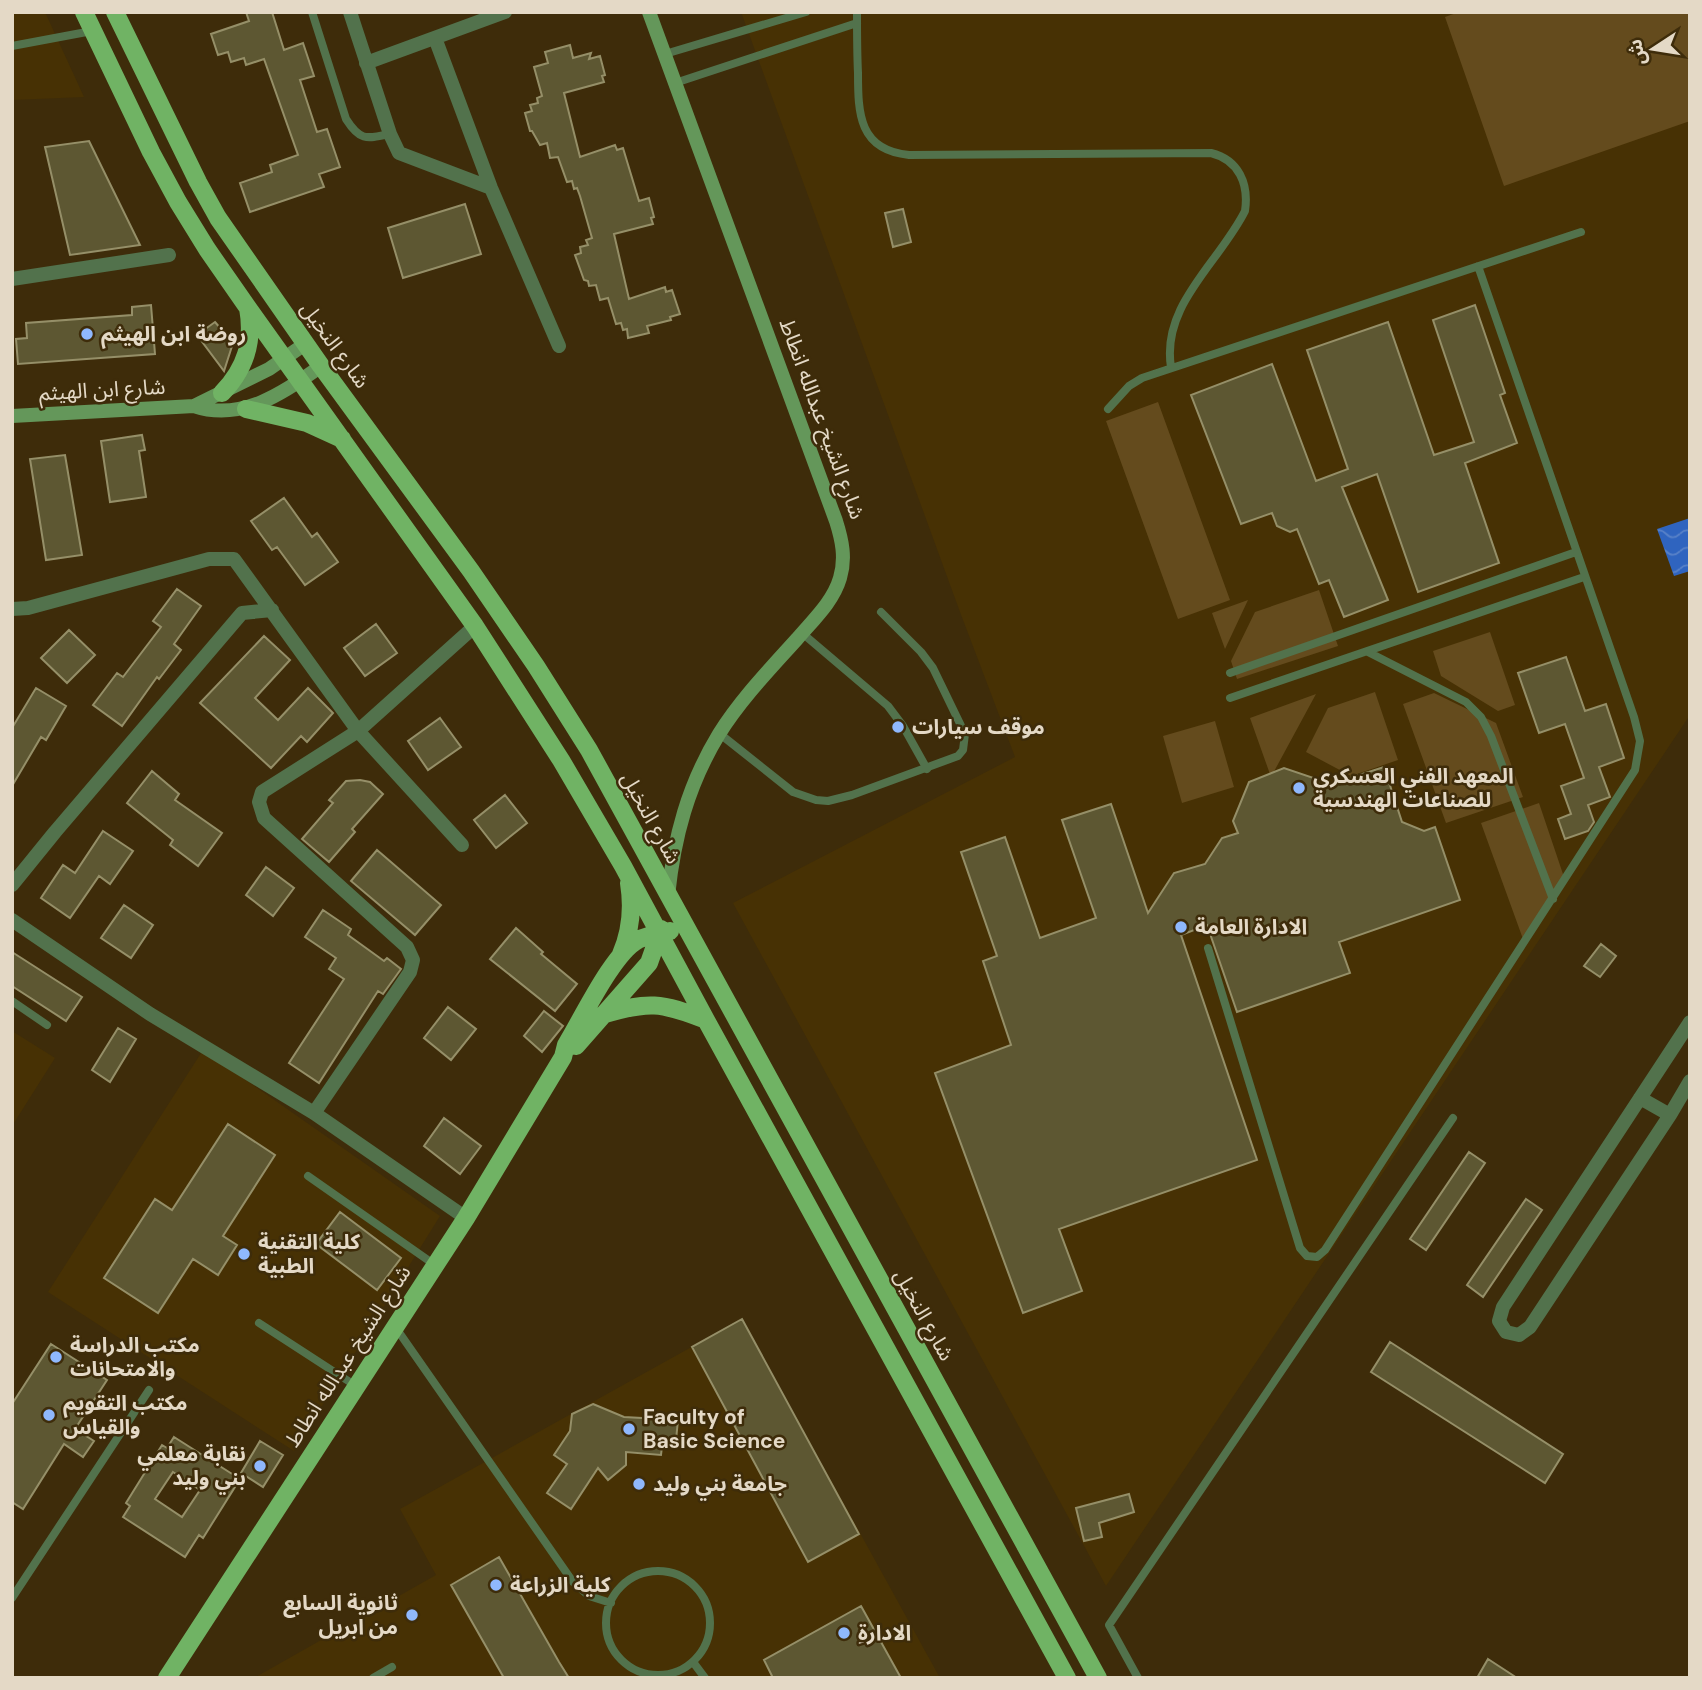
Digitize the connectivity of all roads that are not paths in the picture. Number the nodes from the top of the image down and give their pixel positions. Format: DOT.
graph roads {
  1 [pos="84,12"];
  2 [pos="115,12"];
  3 [pos="312,12"];
  4 [pos="350,12"];
  5 [pos="505,12"];
  6 [pos="649,12"];
  7 [pos="806,12"];
  8 [pos="856,12"];
  9 [pos="857,23"];
  10 [pos="92,31"];
  11 [pos="435,38"];
  12 [pos="12,46"];
  13 [pos="664,54"];
  14 [pos="366,63"];
  15 [pos="675,83"];
  16 [pos="390,134"];
  17 [pos="491,188"];
  18 [pos="1581,232"];
  19 [pos="169,255"];
  20 [pos="1478,267"];
  21 [pos="12,279"];
  22 [pos="248,308"];
  23 [pos="305,344"];
  24 [pos="559,346"];
  25 [pos="286,359"];
  26 [pos="321,366"];
  27 [pos="1171,367"];
  28 [pos="301,380"];
  29 [pos="222,393"];
  30 [pos="194,406"];
  31 [pos="246,409"];
  32 [pos="1108,409"];
  33 [pos="12,415"];
  34 [pos="343,440"];
  35 [pos="1576,552"];
  36 [pos="1584,577"];
  37 [pos="28,608"];
  38 [pos="12,609"];
  39 [pos="272,610"];
  40 [pos="881,612"];
  41 [pos="12,618"];
  42 [pos="475,626"];
  43 [pos="802,633"];
  44 [pos="1368,652"];
  45 [pos="1230,673"];
  46 [pos="1230,698"];
  47 [pos="358,731"];
  48 [pos="720,734"];
  49 [pos="926,769"];
  50 [pos="462,845"];
  51 [pos="623,866"];
  52 [pos="12,885"];
  53 [pos="668,896"];
  54 [pos="1553,899"];
  55 [pos="12,920"];
  56 [pos="660,933"];
  57 [pos="688,934"];
  58 [pos="1208,948"];
  59 [pos="620,957"];
  60 [pos="12,1001"];
  61 [pos="601,1016"];
  62 [pos="706,1020"];
  63 [pos="1690,1022"];
  64 [pos="47,1025"];
  65 [pos="563,1057"];
  66 [pos="1690,1081"];
  67 [pos="1640,1098"];
  68 [pos="314,1113"];
  69 [pos="1670,1115"];
  70 [pos="1453,1118"];
  71 [pos="308,1176"];
  72 [pos="466,1218"];
  73 [pos="435,1265"];
  74 [pos="259,1323"];
  75 [pos="395,1327"];
  76 [pos="356,1386"];
  77 [pos="149,1390"];
  78 [pos="12,1598"];
  79 [pos="611,1603"];
  80 [pos="693,1661"];
  81 [pos="393,1667"];
  82 [pos="167,1678"];
  83 [pos="373,1678"];
  84 [pos="705,1678"];
  85 [pos="1067,1678"];
  86 [pos="1098,1678"];
  87 [pos="1138,1678"];
  1 -- 10 [label="main road"];
  2 -- 23 [label="main road, شارع النخيل"];
  3 -- 16 [label="lane"];
  4 -- 14 [label="street"];
  5 -- 11 [label="street"];
  6 -- 13 [label="main road, شارع الشيخ عبدالله انطاط"];
  7 -- 13 [label="lane"];
  8 -- 9 [label="lane"];
  9 -- 15 [label="lane"];
  9 -- 27 [label="lane"];
  10 -- 12 [label="lane"];
  10 -- 22 [label="main road"];
  11 -- 14 [label="street"];
  11 -- 17 [label="street"];
  13 -- 15 [label="main road, شارع الشيخ عبدالله انطاط"];
  14 -- 16 [label="street"];
  15 -- 43 [label="main road, شارع الشيخ عبدالله انطاط"];
  16 -- 17 [label="street"];
  17 -- 24 [label="street"];
  18 -- 20 [label="lane"];
  19 -- 21 [label="street"];
  20 -- 27 [label="lane"];
  20 -- 35 [label="lane"];
  22 -- 25 [label="main road"];
  22 -- 29 [label="main road"];
  23 -- 25 [label="main road"];
  23 -- 26 [label="main road, شارع النخيل"];
  25 -- 28 [label="main road"];
  25 -- 29 [label="main road"];
  26 -- 28 [label="main road"];
  26 -- 53 [label="main road, شارع النخيل"];
  27 -- 32 [label="lane"];
  28 -- 31 [label="main road"];
  28 -- 34 [label="main road"];
  29 -- 30 [label="main road"];
  30 -- 31 [label="main road"];
  30 -- 33 [label="main road, شارع ابن الهيثم"];
  31 -- 34 [label="main road"];
  34 -- 42 [label="main road"];
  35 -- 36 [label="lane"];
  35 -- 45 [label="lane"];
  36 -- 44 [label="lane"];
  36 -- 54 [label="lane"];
  37 -- 38 [label="street"];
  37 -- 39 [label="street"];
  37 -- 41 [label="street"];
  39 -- 47 [label="street"];
  39 -- 52 [label="street"];
  40 -- 49 [label="lane"];
  42 -- 47 [label="street"];
  42 -- 51 [label="main road"];
  43 -- 48 [label="main road, شارع الشيخ عبدالله انطاط"];
  43 -- 49 [label="lane"];
  44 -- 46 [label="lane"];
  44 -- 54 [label="lane"];
  47 -- 50 [label="street"];
  47 -- 68 [label="street"];
  48 -- 49 [label="lane"];
  48 -- 53 [label="main road, شارع الشيخ عبدالله انطاط"];
  51 -- 56 [label="main road"];
  51 -- 59 [label="main road"];
  53 -- 56 [label="main road, شارع الشيخ عبدالله انطاط"];
  53 -- 57 [label="main road, شارع النخيل"];
  54 -- 58 [label="lane"];
  55 -- 68 [label="street"];
  56 -- 57 [label="main road, شارع الشيخ عبدالله انطاط"];
  56 -- 59 [label="main road, شارع الشيخ عبدالله انطاط"];
  56 -- 61 [label="main road, شارع الشيخ عبدالله انطاط"];
  56 -- 62 [label="main road"];
  57 -- 86 [label="main road, شارع النخيل"];
  59 -- 65 [label="main road, شارع الشيخ عبدالله انطاط"];
  60 -- 64 [label="lane"];
  61 -- 62 [label="main road"];
  61 -- 65 [label="main road, شارع الشيخ عبدالله انطاط"];
  62 -- 85 [label="main road"];
  63 -- 67 [label="street"];
  65 -- 72 [label="main road, شارع الشيخ عبدالله انطاط"];
  66 -- 69 [label="street"];
  67 -- 69 [label="street"];
  67 -- 69 [label="street"];
  68 -- 72 [label="street"];
  70 -- 87 [label="lane"];
  71 -- 73 [label="lane"];
  72 -- 73 [label="main road, شارع الشيخ عبدالله انطاط"];
  73 -- 75 [label="main road, شارع الشيخ عبدالله انطاط"];
  74 -- 76 [label="lane"];
  75 -- 76 [label="main road, شارع الشيخ عبدالله انطاط"];
  75 -- 79 [label="lane"];
  76 -- 82 [label="main road, شارع الشيخ عبدالله انطاط"];
  77 -- 78 [label="lane"];
  79 -- 80 [label="lane"];
  79 -- 80 [label="lane"];
  80 -- 84 [label="lane"];
  81 -- 83 [label="lane"];
}
